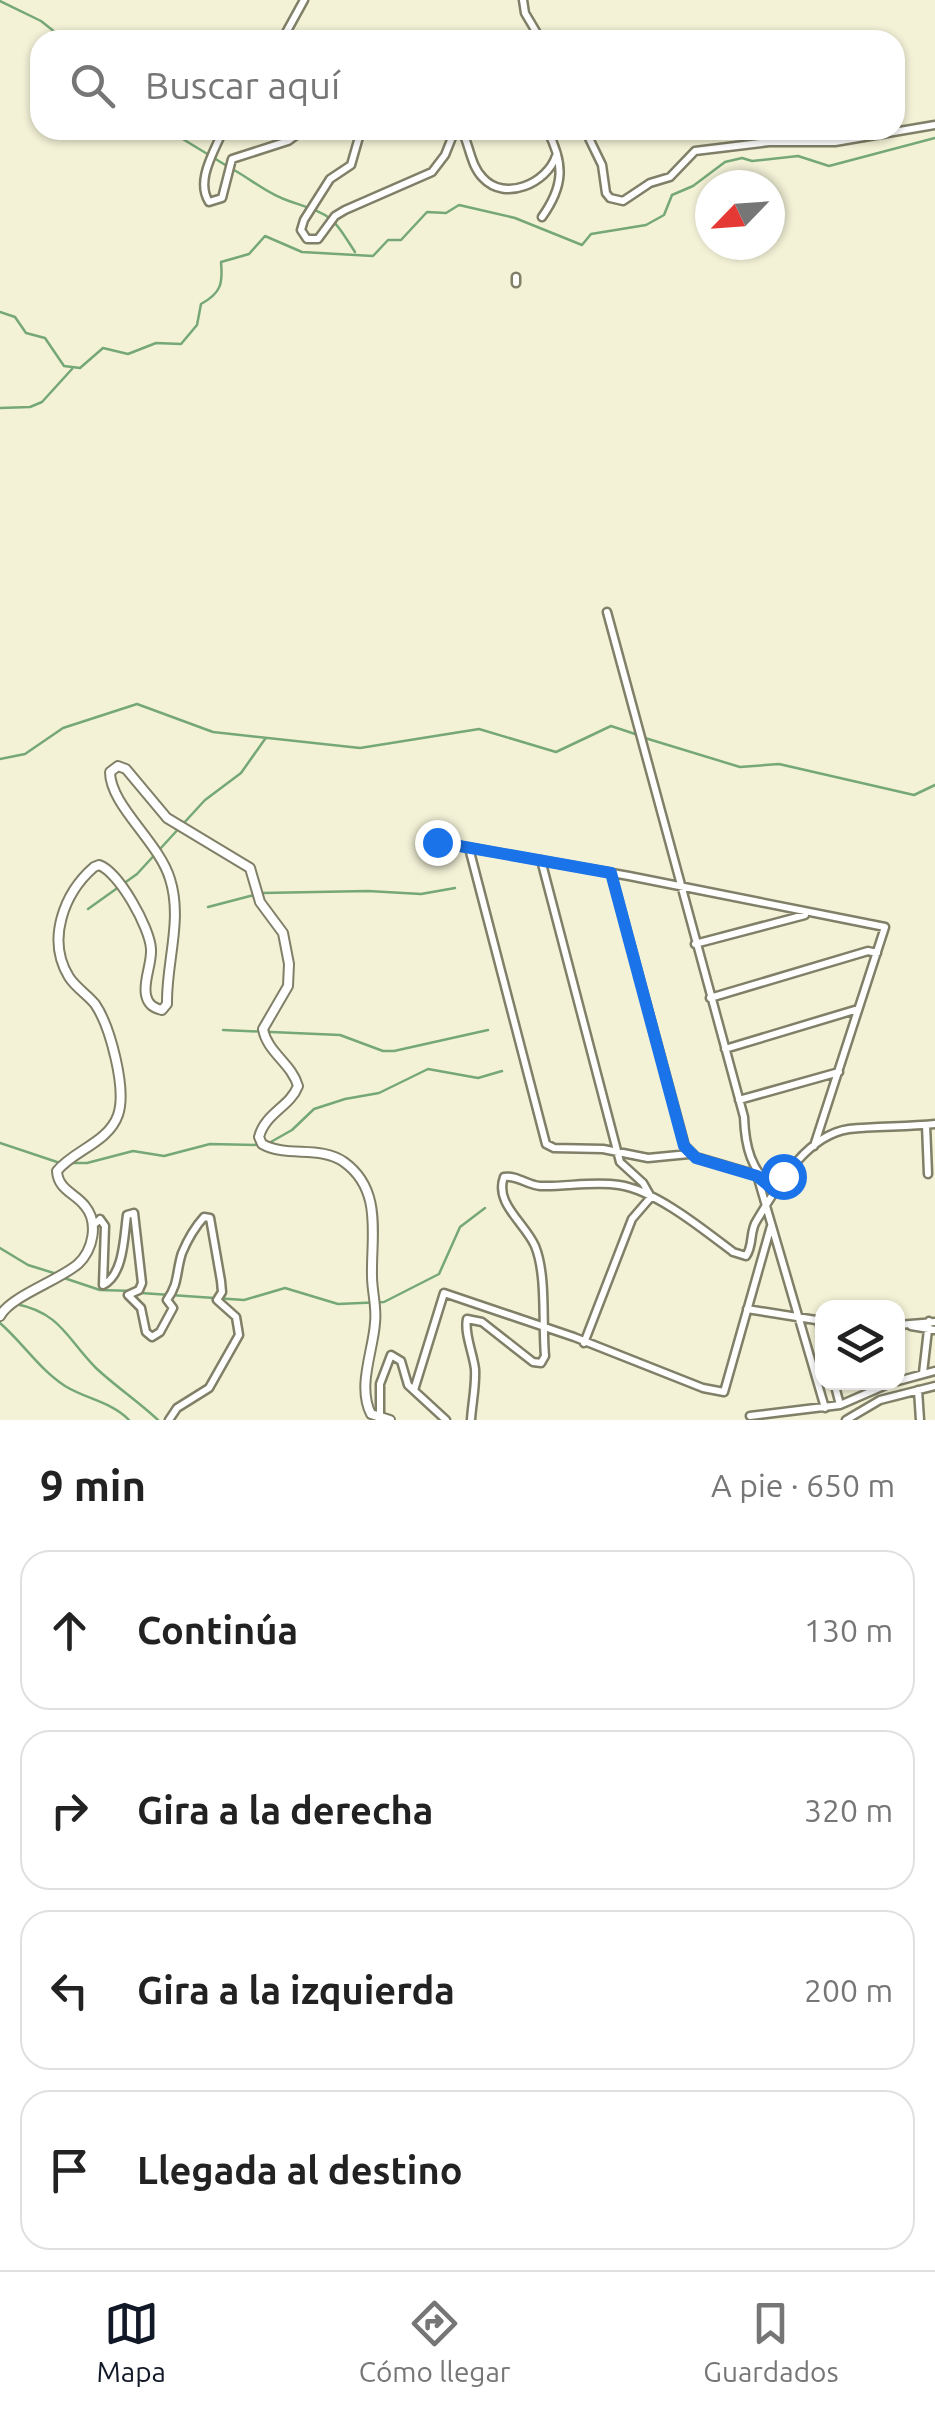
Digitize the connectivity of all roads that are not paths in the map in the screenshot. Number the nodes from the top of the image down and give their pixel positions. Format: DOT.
graph roads {
  1 [pos="304,0"];
  2 [pos="523,0"];
  3 [pos="288,30"];
  4 [pos="535,30"];
  5 [pos="935,125"];
  6 [pos="905,130"];
  7 [pos="218,140"];
  8 [pos="289,140"];
  9 [pos="357,140"];
  10 [pos="452,140"];
  11 [pos="466,140"];
  12 [pos="550,140"];
  13 [pos="590,140"];
  14 [pos="847,140"];
  15 [pos="556,156"];
  16 [pos="542,218"];
  17 [pos="607,612"];
  18 [pos="437,842"];
  19 [pos="469,848"];
  20 [pos="541,860"];
  21 [pos="611,873"];
  22 [pos="680,887"];
  23 [pos="810,914"];
  24 [pos="695,944"];
  25 [pos="877,953"];
  26 [pos="710,998"];
  27 [pos="859,1009"];
  28 [pos="725,1049"];
  29 [pos="840,1072"];
  30 [pos="739,1100"];
  31 [pos="931,1125"];
  32 [pos="814,1148"];
  33 [pos="618,1154"];
  34 [pos="690,1154"];
  35 [pos="928,1174"];
  36 [pos="757,1176"];
  37 [pos="774,1190"];
  38 [pos="651,1196"];
  39 [pos="766,1206"];
  40 [pos="92,1220"];
  41 [pos="771,1224"];
  42 [pos="747,1309"];
  43 [pos="0,1316"];
  44 [pos="797,1317"];
  45 [pos="815,1320"];
  46 [pos="905,1325"];
  47 [pos="932,1325"];
  48 [pos="544,1329"];
  49 [pos="584,1343"];
  50 [pos="935,1371"];
  51 [pos="923,1373"];
  52 [pos="905,1379"];
  53 [pos="935,1386"];
  54 [pos="414,1390"];
  55 [pos="836,1390"];
  56 [pos="877,1390"];
  57 [pos="918,1390"];
  58 [pos="840,1406"];
  59 [pos="824,1408"];
  60 [pos="380,1414"];
  61 [pos="750,1416"];
  62 [pos="169,1420"];
  63 [pos="390,1420"];
  64 [pos="446,1420"];
  65 [pos="471,1420"];
  66 [pos="846,1420"];
  67 [pos="920,1420"];
  1 -- 3 [label="street"];
  2 -- 4 [label="street"];
  5 -- 6 [label="street"];
  7 -- 8 [label="street"];
  9 -- 10 [label="street"];
  11 -- 15 [label="street"];
  12 -- 15 [label="street"];
  13 -- 14 [label="street"];
  15 -- 16 [label="street"];
  17 -- 22 [label="street"];
  18 -- 19 [label="street"];
  19 -- 20 [label="street"];
  19 -- 33 [label="street"];
  20 -- 21 [label="street"];
  20 -- 33 [label="street"];
  21 -- 22 [label="street"];
  21 -- 34 [label="street"];
  22 -- 23 [label="street"];
  22 -- 24 [label="street"];
  23 -- 24 [label="street"];
  23 -- 25 [label="street"];
  24 -- 26 [label="street"];
  25 -- 26 [label="street"];
  25 -- 27 [label="street"];
  26 -- 28 [label="street"];
  27 -- 28 [label="street"];
  27 -- 29 [label="street"];
  28 -- 30 [label="street"];
  29 -- 30 [label="street"];
  29 -- 32 [label="street"];
  30 -- 36 [label="street"];
  31 -- 32 [label="street"];
  31 -- 35 [label="street"];
  32 -- 37 [label="street"];
  33 -- 34 [label="street"];
  33 -- 38 [label="street"];
  34 -- 36 [label="street"];
  36 -- 37 [label="street"];
  36 -- 39 [label="street"];
  37 -- 39 [label="street"];
  38 -- 39 [label="street"];
  38 -- 48 [label="street"];
  38 -- 49 [label="street"];
  39 -- 41 [label="street"];
  40 -- 43 [label="street"];
  40 -- 60 [label="street"];
  40 -- 62 [label="street"];
  41 -- 42 [label="street"];
  41 -- 44 [label="street"];
  42 -- 44 [label="street"];
  42 -- 49 [label="street"];
  44 -- 45 [label="street"];
  44 -- 59 [label="street"];
  46 -- 47 [label="street"];
  47 -- 51 [label="street"];
  48 -- 49 [label="street"];
  48 -- 54 [label="street"];
  48 -- 65 [label="street"];
  50 -- 51 [label="street"];
  51 -- 52 [label="street"];
  53 -- 57 [label="street"];
  54 -- 60 [label="street"];
  54 -- 64 [label="street"];
  55 -- 58 [label="street"];
  56 -- 58 [label="street"];
  57 -- 66 [label="street"];
  57 -- 67 [label="street"];
  58 -- 59 [label="street"];
  59 -- 61 [label="street"];
  60 -- 63 [label="street"];
}
